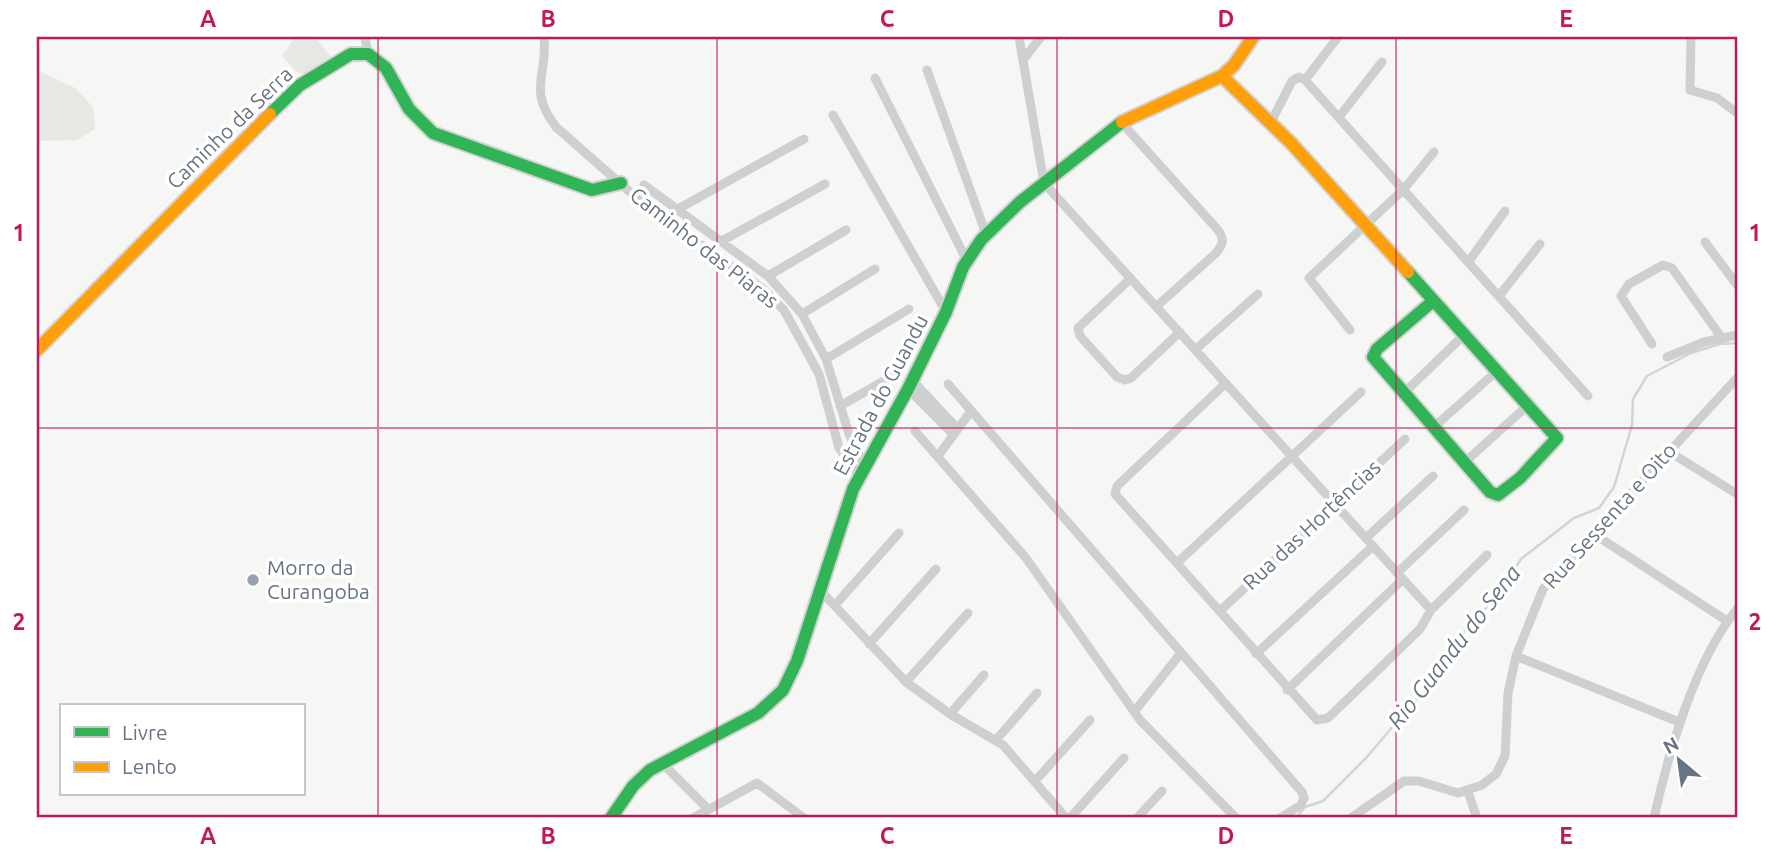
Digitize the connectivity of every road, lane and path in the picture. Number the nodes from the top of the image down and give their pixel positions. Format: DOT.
graph roads {
  1 [pos="365,37"];
  2 [pos="544,37"];
  3 [pos="1019,37"];
  4 [pos="1041,37"];
  5 [pos="1253,37"];
  6 [pos="1338,37"];
  7 [pos="1691,37"];
  8 [pos="368,54"];
  9 [pos="1023,60"];
  10 [pos="1382,62"];
  11 [pos="927,70"];
  12 [pos="1222,76"];
  13 [pos="875,78"];
  14 [pos="1305,80"];
  15 [pos="1737,113"];
  16 [pos="833,115"];
  17 [pos="1339,117"];
  18 [pos="1121,122"];
  19 [pos="1270,124"];
  20 [pos="804,139"];
  21 [pos="1434,152"];
  22 [pos="621,183"];
  23 [pos="1044,183"];
  24 [pos="825,184"];
  25 [pos="644,185"];
  26 [pos="1404,189"];
  27 [pos="678,209"];
  28 [pos="1505,211"];
  29 [pos="1365,225"];
  30 [pos="846,230"];
  31 [pos="986,234"];
  32 [pos="720,242"];
  33 [pos="1705,242"];
  34 [pos="1540,244"];
  35 [pos="967,261"];
  36 [pos="1469,261"];
  37 [pos="875,269"];
  38 [pos="768,276"];
  39 [pos="1131,278"];
  40 [pos="1737,285"];
  41 [pos="1258,294"];
  42 [pos="1499,296"];
  43 [pos="1433,301"];
  44 [pos="1157,306"];
  45 [pos="909,309"];
  46 [pos="946,312"];
  47 [pos="802,314"];
  48 [pos="1350,330"];
  49 [pos="1180,332"];
  50 [pos="1464,335"];
  51 [pos="1737,335"];
  52 [pos="1721,337"];
  53 [pos="1652,344"];
  54 [pos="1196,349"];
  55 [pos="37,350"];
  56 [pos="1667,357"];
  57 [pos="826,359"];
  58 [pos="1497,371"];
  59 [pos="898,373"];
  60 [pos="1737,378"];
  61 [pos="1226,383"];
  62 [pos="948,384"];
  63 [pos="911,385"];
  64 [pos="1361,392"];
  65 [pos="1405,392"];
  66 [pos="1588,396"];
  67 [pos="1528,405"];
  68 [pos="840,406"];
  69 [pos="971,411"];
  70 [pos="1435,426"];
  71 [pos="915,431"];
  72 [pos="955,431"];
  73 [pos="1405,439"];
  74 [pos="1668,451"];
  75 [pos="1291,455"];
  76 [pos="938,456"];
  77 [pos="1465,462"];
  78 [pos="862,472"];
  79 [pos="1433,476"];
  80 [pos="1737,494"];
  81 [pos="1335,504"];
  82 [pos="1464,510"];
  83 [pos="899,534"];
  84 [pos="1594,534"];
  85 [pos="1369,542"];
  86 [pos="1487,555"];
  87 [pos="1177,563"];
  88 [pos="936,569"];
  89 [pos="1400,576"];
  90 [pos="820,590"];
  91 [pos="836,604"];
  92 [pos="1737,609"];
  93 [pos="1431,610"];
  94 [pos="1220,611"];
  95 [pos="968,612"];
  96 [pos="1727,621"];
  97 [pos="869,644"];
  98 [pos="1181,653"];
  99 [pos="1256,654"];
  100 [pos="1516,656"];
  101 [pos="984,675"];
  102 [pos="906,682"];
  103 [pos="1287,690"];
  104 [pos="1037,693"];
  105 [pos="1134,712"];
  106 [pos="950,714"];
  107 [pos="1090,720"];
  108 [pos="1679,722"];
  109 [pos="996,740"];
  110 [pos="1124,758"];
  111 [pos="662,763"];
  112 [pos="1036,780"];
  113 [pos="1162,791"];
  114 [pos="1468,792"];
  115 [pos="707,808"];
  116 [pos="801,816"];
  117 [pos="611,818"];
  118 [pos="693,818"];
  119 [pos="789,818"];
  120 [pos="1068,818"];
  121 [pos="1137,818"];
  122 [pos="1236,818"];
  123 [pos="1279,818"];
  124 [pos="1351,818"];
  125 [pos="1477,818"];
  126 [pos="1654,818"];
  1 -- 8 [label="street"];
  2 -- 22 [label="street, Caminho das Piaras"];
  3 -- 9 [label="street"];
  4 -- 9 [label="street"];
  5 -- 12 [label="street, Estrada do Guandu"];
  6 -- 14 [label="street"];
  7 -- 15 [label="street"];
  8 -- 22 [label="street"];
  8 -- 55 [label="street, Caminho da Serra"];
  9 -- 23 [label="street"];
  10 -- 17 [label="street"];
  11 -- 31 [label="street"];
  12 -- 18 [label="street, Estrada do Guandu"];
  12 -- 19 [label="street"];
  13 -- 35 [label="street"];
  14 -- 17 [label="street"];
  14 -- 19 [label="street"];
  16 -- 46 [label="street"];
  17 -- 26 [label="street"];
  18 -- 23 [label="street, Estrada do Guandu"];
  18 -- 44 [label="street"];
  19 -- 29 [label="street"];
  20 -- 27 [label="street"];
  21 -- 26 [label="street"];
  22 -- 78 [label="street, Caminho das Piaras"];
  23 -- 31 [label="street, Estrada do Guandu"];
  23 -- 39 [label="street"];
  24 -- 32 [label="street"];
  25 -- 27 [label="street"];
  26 -- 29 [label="street"];
  26 -- 36 [label="street"];
  27 -- 32 [label="street"];
  28 -- 36 [label="street"];
  29 -- 43 [label="street"];
  29 -- 48 [label="street"];
  30 -- 38 [label="street"];
  31 -- 35 [label="street, Estrada do Guandu"];
  32 -- 38 [label="street"];
  33 -- 40 [label="street"];
  34 -- 42 [label="street"];
  35 -- 46 [label="street, Estrada do Guandu"];
  36 -- 42 [label="street"];
  37 -- 47 [label="street"];
  38 -- 47 [label="street"];
  39 -- 44 [label="street"];
  39 -- 49 [label="street"];
  41 -- 54 [label="street"];
  42 -- 66 [label="street"];
  43 -- 50 [label="street"];
  43 -- 65 [label="street"];
  44 -- 49 [label="street"];
  45 -- 57 [label="street"];
  46 -- 63 [label="street, Estrada do Guandu"];
  47 -- 57 [label="street"];
  49 -- 54 [label="street"];
  50 -- 58 [label="street"];
  50 -- 65 [label="street"];
  51 -- 52 [label="street"];
  52 -- 53 [label="street"];
  52 -- 56 [label="street"];
  54 -- 61 [label="street"];
  57 -- 68 [label="street"];
  58 -- 67 [label="street"];
  58 -- 70 [label="street"];
  59 -- 68 [label="street"];
  60 -- 74 [label="street, Rua Sessenta e Oito"];
  61 -- 75 [label="street"];
  61 -- 87 [label="street"];
  62 -- 69 [label="street"];
  63 -- 72 [label="street"];
  63 -- 78 [label="street, Estrada do Guandu"];
  64 -- 75 [label="street"];
  65 -- 70 [label="street"];
  67 -- 77 [label="street"];
  67 -- 77 [label="street"];
  68 -- 78 [label="street"];
  69 -- 72 [label="street"];
  69 -- 98 [label="street"];
  70 -- 77 [label="street"];
  71 -- 76 [label="street"];
  72 -- 76 [label="street"];
  73 -- 81 [label="street, Rua das Hortências"];
  74 -- 80 [label="street"];
  74 -- 84 [label="street, Rua Sessenta e Oito"];
  75 -- 81 [label="street"];
  75 -- 87 [label="street"];
  76 -- 105 [label="street"];
  78 -- 90 [label="street, Estrada do Guandu"];
  79 -- 85 [label="street"];
  81 -- 85 [label="street"];
  81 -- 94 [label="street, Rua das Hortências"];
  82 -- 89 [label="street"];
  83 -- 91 [label="street"];
  84 -- 96 [label="street"];
  84 -- 100 [label="street, Rua Sessenta e Oito"];
  85 -- 89 [label="street"];
  85 -- 99 [label="street"];
  86 -- 93 [label="street"];
  87 -- 94 [label="street"];
  88 -- 97 [label="street"];
  89 -- 93 [label="street"];
  89 -- 103 [label="street"];
  90 -- 91 [label="street"];
  90 -- 111 [label="street, Estrada do Guandu"];
  91 -- 97 [label="street"];
  92 -- 96 [label="street"];
  93 -- 103 [label="street"];
  94 -- 99 [label="street"];
  95 -- 102 [label="street"];
  96 -- 108 [label="street"];
  97 -- 102 [label="street"];
  98 -- 105 [label="street"];
  98 -- 123 [label="street"];
  99 -- 103 [label="street"];
  100 -- 108 [label="street"];
  100 -- 114 [label="street, Rua Sessenta e Oito"];
  101 -- 106 [label="street"];
  102 -- 106 [label="street"];
  104 -- 109 [label="street"];
  105 -- 122 [label="street"];
  106 -- 109 [label="street"];
  107 -- 112 [label="street"];
  108 -- 126 [label="street"];
  109 -- 112 [label="street"];
  110 -- 120 [label="street"];
  111 -- 115 [label="street"];
  111 -- 117 [label="street, Estrada do Guandu"];
  112 -- 120 [label="street"];
  113 -- 121 [label="street"];
  114 -- 124 [label="street"];
  114 -- 125 [label="street"];
  115 -- 116 [label="street"];
  115 -- 118 [label="street"];
  116 -- 119 [label="street"];
}
